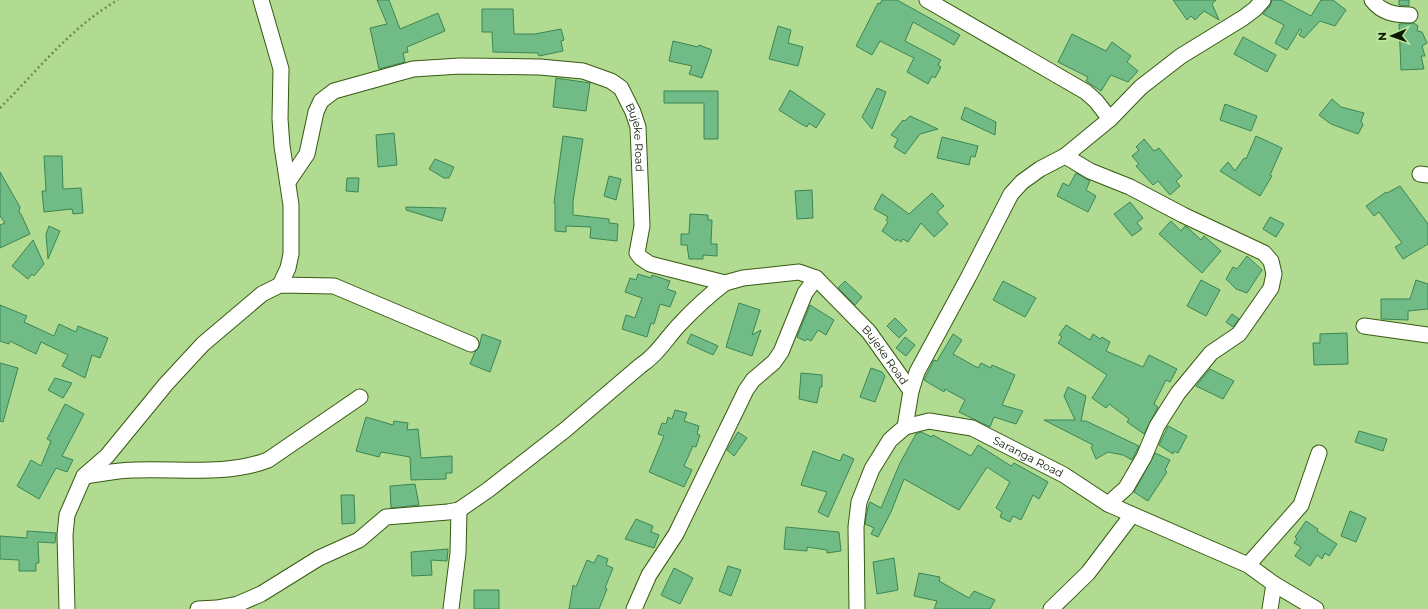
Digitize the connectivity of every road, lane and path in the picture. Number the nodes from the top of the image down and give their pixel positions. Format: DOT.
graph roads {
  1 [pos="118,0"];
  2 [pos="261,0"];
  3 [pos="927,0"];
  4 [pos="1263,0"];
  5 [pos="1372,0"];
  6 [pos="1410,15"];
  7 [pos="0,108"];
  8 [pos="1110,119"];
  9 [pos="1065,156"];
  10 [pos="288,182"];
  11 [pos="816,278"];
  12 [pos="725,283"];
  13 [pos="280,286"];
  14 [pos="1364,326"];
  15 [pos="1428,336"];
  16 [pos="471,344"];
  17 [pos="911,391"];
  18 [pos="360,397"];
  19 [pos="906,427"];
  20 [pos="1319,453"];
  21 [pos="84,476"];
  22 [pos="1108,504"];
  23 [pos="459,510"];
  24 [pos="1132,515"];
  25 [pos="1248,565"];
  26 [pos="1274,584"];
  27 [pos="67,609"];
  28 [pos="198,609"];
  29 [pos="451,609"];
  30 [pos="634,609"];
  31 [pos="858,609"];
  32 [pos="1051,609"];
  33 [pos="1270,609"];
  34 [pos="1316,609"];
  1 -- 7 [label="path"];
  2 -- 10 [label="street"];
  3 -- 8 [label="street"];
  4 -- 8 [label="street"];
  5 -- 6 [label="street"];
  8 -- 9 [label="street"];
  9 -- 17 [label="street"];
  9 -- 22 [label="street"];
  10 -- 12 [label="street, Bujeke Road"];
  10 -- 13 [label="street"];
  11 -- 12 [label="street, Bujeke Road"];
  11 -- 17 [label="street, Bujeke Road"];
  11 -- 30 [label="street"];
  12 -- 23 [label="street"];
  13 -- 16 [label="street"];
  13 -- 21 [label="street"];
  14 -- 15 [label="street"];
  17 -- 19 [label="street"];
  18 -- 21 [label="street"];
  19 -- 22 [label="street, Saranga Road"];
  19 -- 31 [label="street, Saranga Road"];
  20 -- 25 [label="street"];
  21 -- 27 [label="street"];
  22 -- 24 [label="street, Saranga Road"];
  23 -- 28 [label="street"];
  23 -- 29 [label="street"];
  24 -- 25 [label="street, Saranga Road"];
  24 -- 32 [label="street"];
  25 -- 26 [label="street, Saranga Road"];
  26 -- 33 [label="street"];
  26 -- 34 [label="street, Saranga Road"];
}
